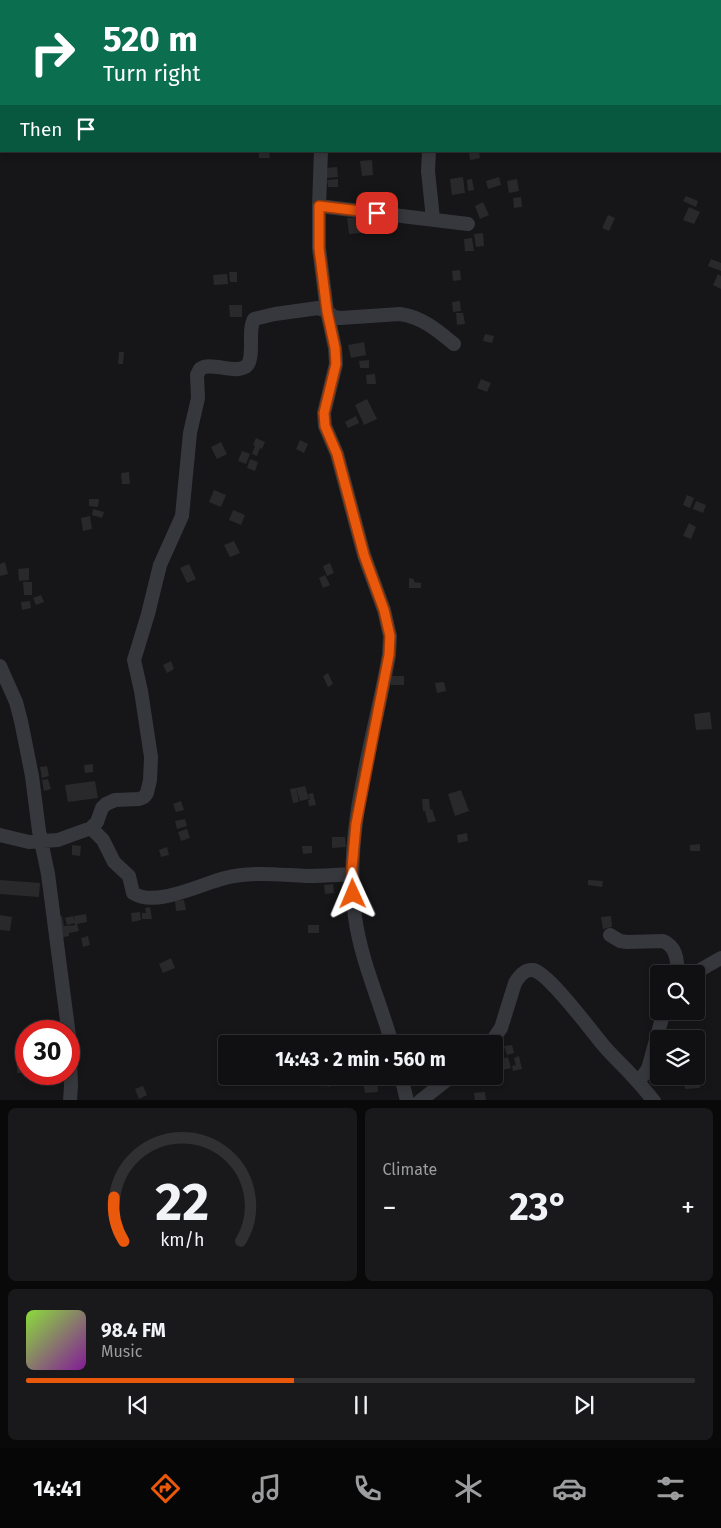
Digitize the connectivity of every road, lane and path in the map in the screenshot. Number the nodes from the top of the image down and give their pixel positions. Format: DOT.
graph roads {
  1 [pos="320,152"];
  2 [pos="430,152"];
  3 [pos="319,206"];
  4 [pos="432,219"];
  5 [pos="468,224"];
  6 [pos="327,311"];
  7 [pos="454,344"];
  8 [pos="0,666"];
  9 [pos="92,828"];
  10 [pos="0,834"];
  11 [pos="41,842"];
  12 [pos="352,874"];
  13 [pos="610,935"];
  14 [pos="721,958"];
  15 [pos="677,965"];
  16 [pos="705,967"];
  17 [pos="661,1020"];
  18 [pos="389,1035"];
  19 [pos="496,1035"];
  20 [pos="638,1082"];
  21 [pos="403,1085"];
  22 [pos="440,1085"];
  23 [pos="70,1100"];
  24 [pos="407,1100"];
  25 [pos="420,1100"];
  26 [pos="654,1100"];
  1 -- 3 [label="street"];
  2 -- 4 [label="street"];
  3 -- 4 [label="street"];
  3 -- 6 [label="street"];
  4 -- 5 [label="street"];
  6 -- 7 [label="street"];
  6 -- 9 [label="street"];
  6 -- 12 [label="street"];
  8 -- 11 [label="street"];
  9 -- 11 [label="street"];
  9 -- 12 [label="street"];
  10 -- 11 [label="street"];
  11 -- 23 [label="street"];
  12 -- 18 [label="street"];
  13 -- 15 [label="street"];
  14 -- 16 [label="street"];
  17 -- 20 [label="street"];
  19 -- 20 [label="street"];
  20 -- 26 [label="street"];
  21 -- 24 [label="street"];
  22 -- 25 [label="street"];
}
